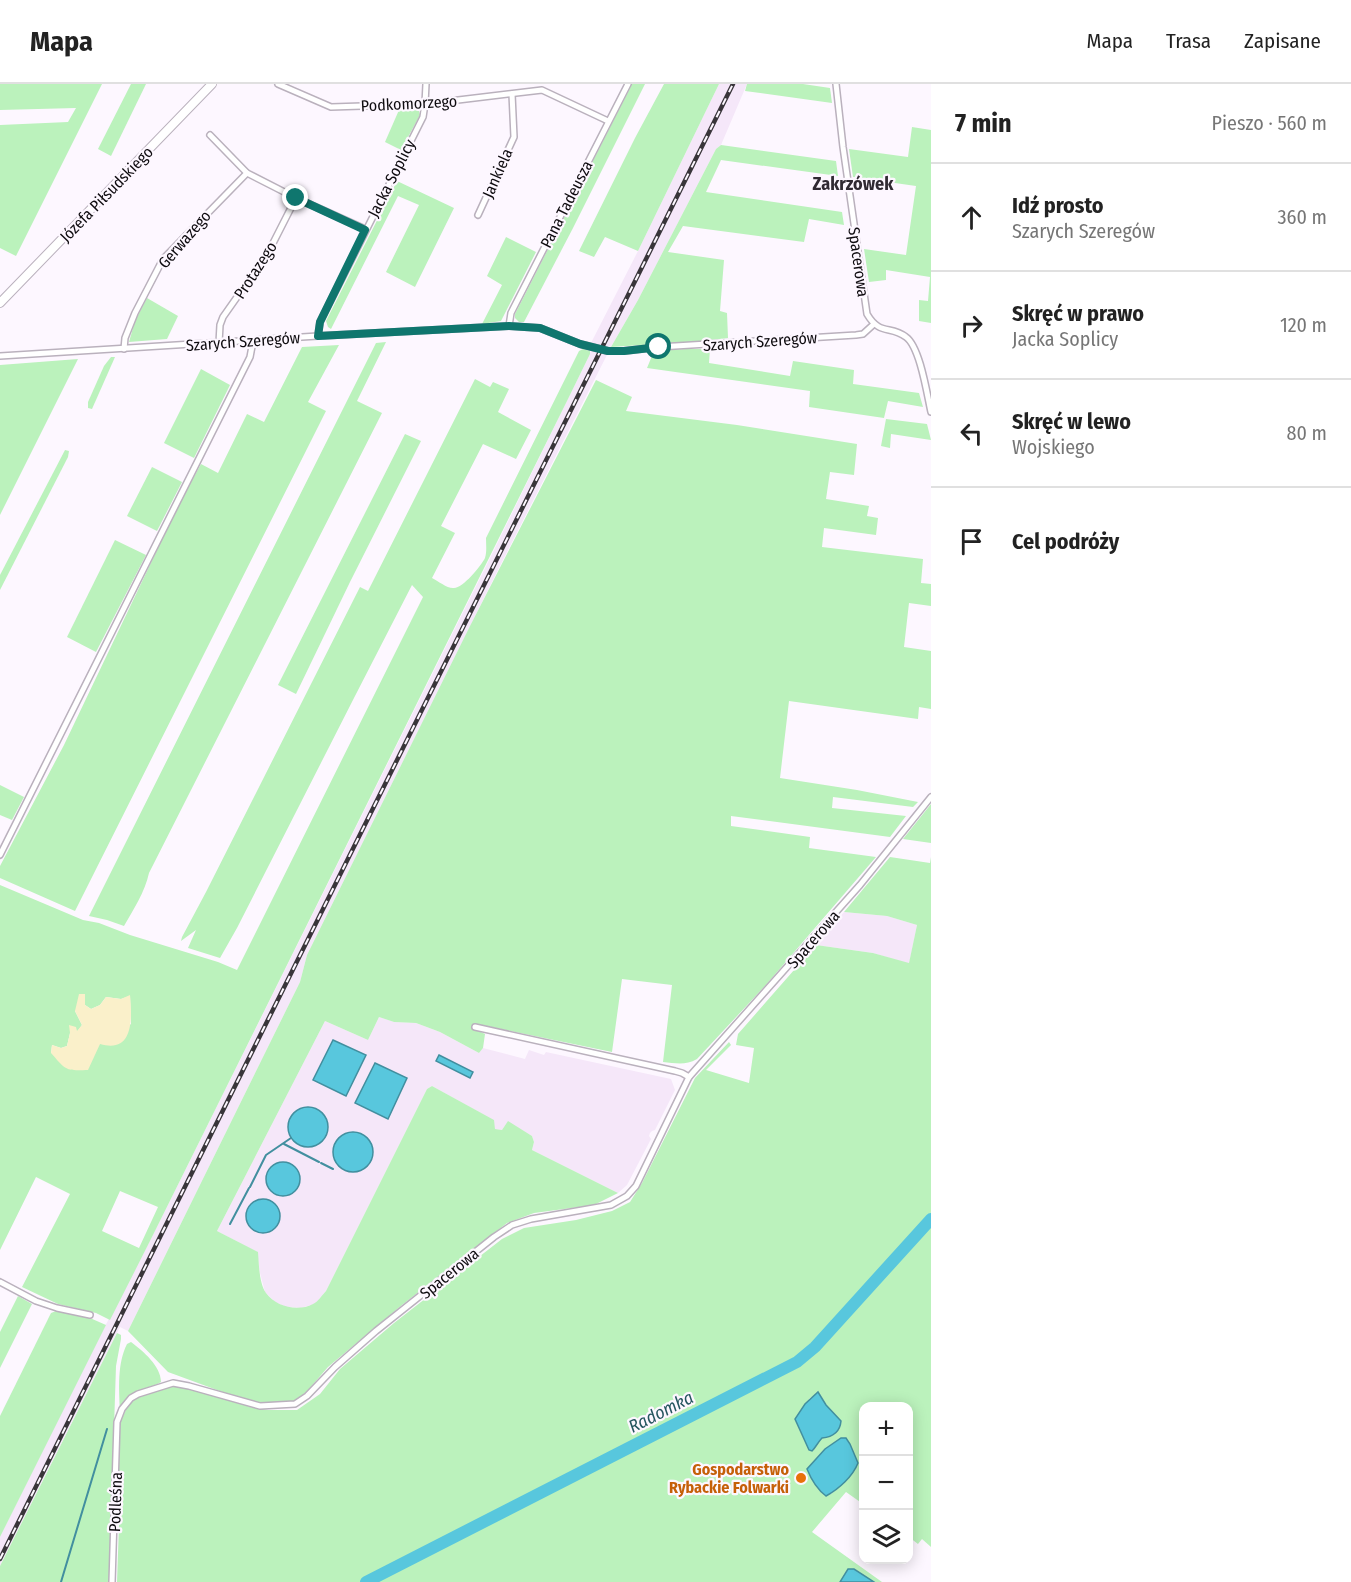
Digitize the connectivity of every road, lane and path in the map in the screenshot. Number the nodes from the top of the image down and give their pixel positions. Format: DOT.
graph roads {
  1 [pos="212,84"];
  2 [pos="278,84"];
  3 [pos="426,84"];
  4 [pos="628,84"];
  5 [pos="836,84"];
  6 [pos="513,94"];
  7 [pos="425,104"];
  8 [pos="608,121"];
  9 [pos="210,135"];
  10 [pos="247,172"];
  11 [pos="296,198"];
  12 [pos="478,215"];
  13 [pos="365,230"];
  14 [pos="0,303"];
  15 [pos="874,324"];
  16 [pos="509,326"];
  17 [pos="318,336"];
  18 [pos="253,340"];
  19 [pos="219,343"];
  20 [pos="124,349"];
  21 [pos="0,356"];
  22 [pos="931,412"];
  23 [pos="931,797"];
  24 [pos="0,855"];
  25 [pos="474,1027"];
  26 [pos="689,1077"];
  27 [pos="0,1282"];
  28 [pos="90,1315"];
  29 [pos="117,1422"];
  30 [pos="112,1582"];
  1 -- 14 [label="street, Józefa Piłsudskiego"];
  2 -- 7 [label="street, Podkomorzego"];
  3 -- 7 [label="street, Jacka Soplicy"];
  4 -- 8 [label="street, Pana Tadeusza"];
  5 -- 15 [label="street, Spacerowa"];
  6 -- 7 [label="street, Podkomorzego"];
  6 -- 8 [label="street, Podkomorzego"];
  6 -- 12 [label="street, Jankiela"];
  7 -- 13 [label="street, Jacka Soplicy"];
  8 -- 16 [label="street, Pana Tadeusza"];
  9 -- 10 [label="street"];
  10 -- 11 [label="street"];
  10 -- 20 [label="street, Gerwazego"];
  11 -- 13 [label="street"];
  11 -- 19 [label="street, Protazego"];
  13 -- 17 [label="street, Jacka Soplicy"];
  15 -- 16 [label="street, Szarych Szeregów"];
  15 -- 22 [label="street"];
  16 -- 17 [label="street, Szarych Szeregów"];
  17 -- 18 [label="street, Szarych Szeregów"];
  18 -- 19 [label="street, Szarych Szeregów"];
  18 -- 24 [label="street"];
  19 -- 20 [label="street, Szarych Szeregów"];
  20 -- 21 [label="street, Szarych Szeregów"];
  23 -- 26 [label="street, Spacerowa"];
  25 -- 26 [label="street"];
  26 -- 29 [label="street, Spacerowa"];
  27 -- 28 [label="street"];
  29 -- 30 [label="street, Podleśna"];
}
